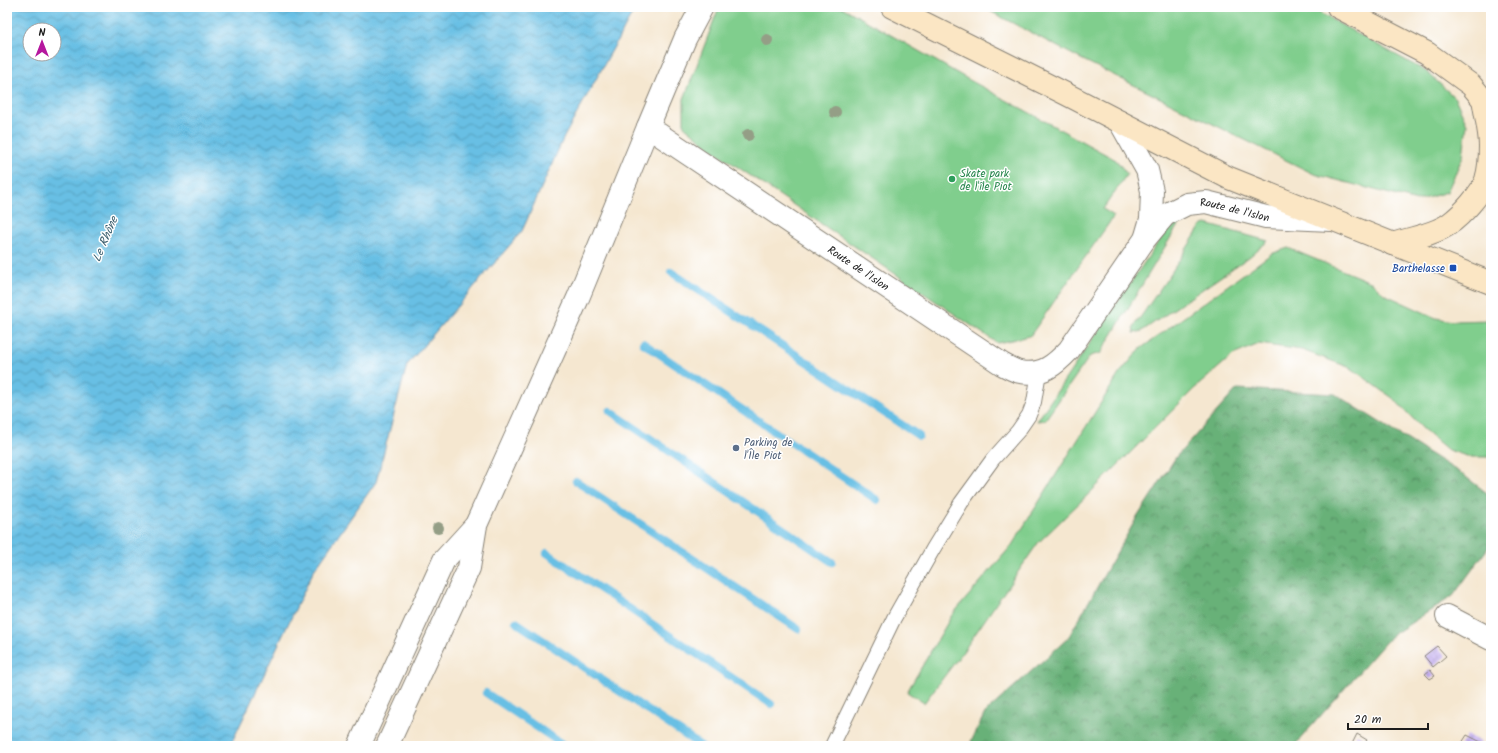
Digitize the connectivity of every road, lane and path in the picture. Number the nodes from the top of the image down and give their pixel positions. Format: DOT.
graph roads {
  1 [pos="702,7"];
  2 [pos="892,7"];
  3 [pos="1338,7"];
  4 [pos="1487,104"];
  5 [pos="1120,122"];
  6 [pos="648,127"];
  7 [pos="1338,221"];
  8 [pos="1145,239"];
  9 [pos="1392,244"];
  10 [pos="1491,283"];
  11 [pos="1039,372"];
  12 [pos="476,525"];
  13 [pos="1447,616"];
  14 [pos="1491,639"];
  15 [pos="359,746"];
  16 [pos="387,746"];
  17 [pos="832,746"];
  1 -- 6 [label="street"];
  2 -- 5 [label="main road"];
  3 -- 4 [label="main road"];
  4 -- 9 [label="main road"];
  5 -- 7 [label="main road"];
  5 -- 8 [label="street, Route de l'Islon"];
  6 -- 11 [label="street, Route de l'Islon"];
  6 -- 12 [label="street"];
  7 -- 8 [label="street, Route de l'Islon"];
  7 -- 9 [label="main road"];
  8 -- 11 [label="street, Route de l'Islon"];
  9 -- 10 [label="main road"];
  11 -- 17 [label="lane"];
  12 -- 15 [label="street"];
  12 -- 16 [label="street"];
  13 -- 14 [label="street"];
}
